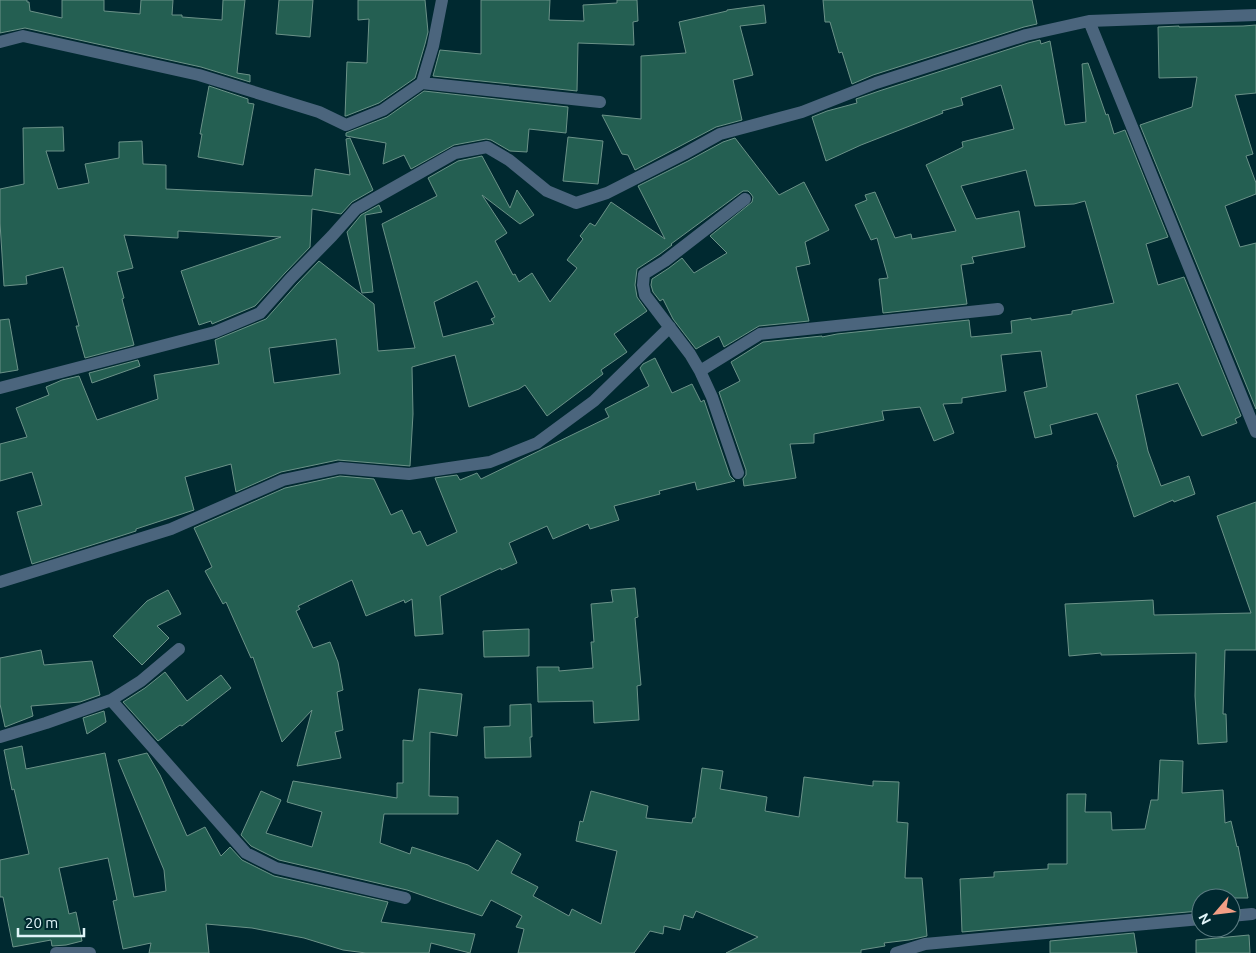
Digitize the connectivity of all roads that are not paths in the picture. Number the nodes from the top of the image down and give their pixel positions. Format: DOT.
graph roads {
  1 [pos="442,0"];
  2 [pos="1256,15"];
  3 [pos="1088,21"];
  4 [pos="0,42"];
  5 [pos="422,83"];
  6 [pos="600,102"];
  7 [pos="745,199"];
  8 [pos="998,309"];
  9 [pos="670,327"];
  10 [pos="700,371"];
  11 [pos="0,388"];
  12 [pos="1256,432"];
  13 [pos="738,473"];
  14 [pos="0,582"];
  15 [pos="179,649"];
  16 [pos="111,700"];
  17 [pos="0,737"];
  18 [pos="406,898"];
  19 [pos="1252,914"];
  20 [pos="1241,915"];
  21 [pos="1191,920"];
  22 [pos="56,953"];
  23 [pos="90,953"];
  24 [pos="896,953"];
  1 -- 5 [label="street"];
  2 -- 3 [label="street"];
  3 -- 11 [label="street"];
  3 -- 12 [label="street"];
  4 -- 5 [label="street"];
  5 -- 6 [label="street"];
  7 -- 9 [label="street"];
  8 -- 10 [label="street"];
  9 -- 10 [label="street"];
  9 -- 14 [label="street"];
  10 -- 13 [label="street"];
  15 -- 16 [label="street"];
  16 -- 17 [label="street"];
  16 -- 18 [label="street"];
  19 -- 20 [label="street"];
  21 -- 24 [label="street"];
  22 -- 23 [label="street"];
}
